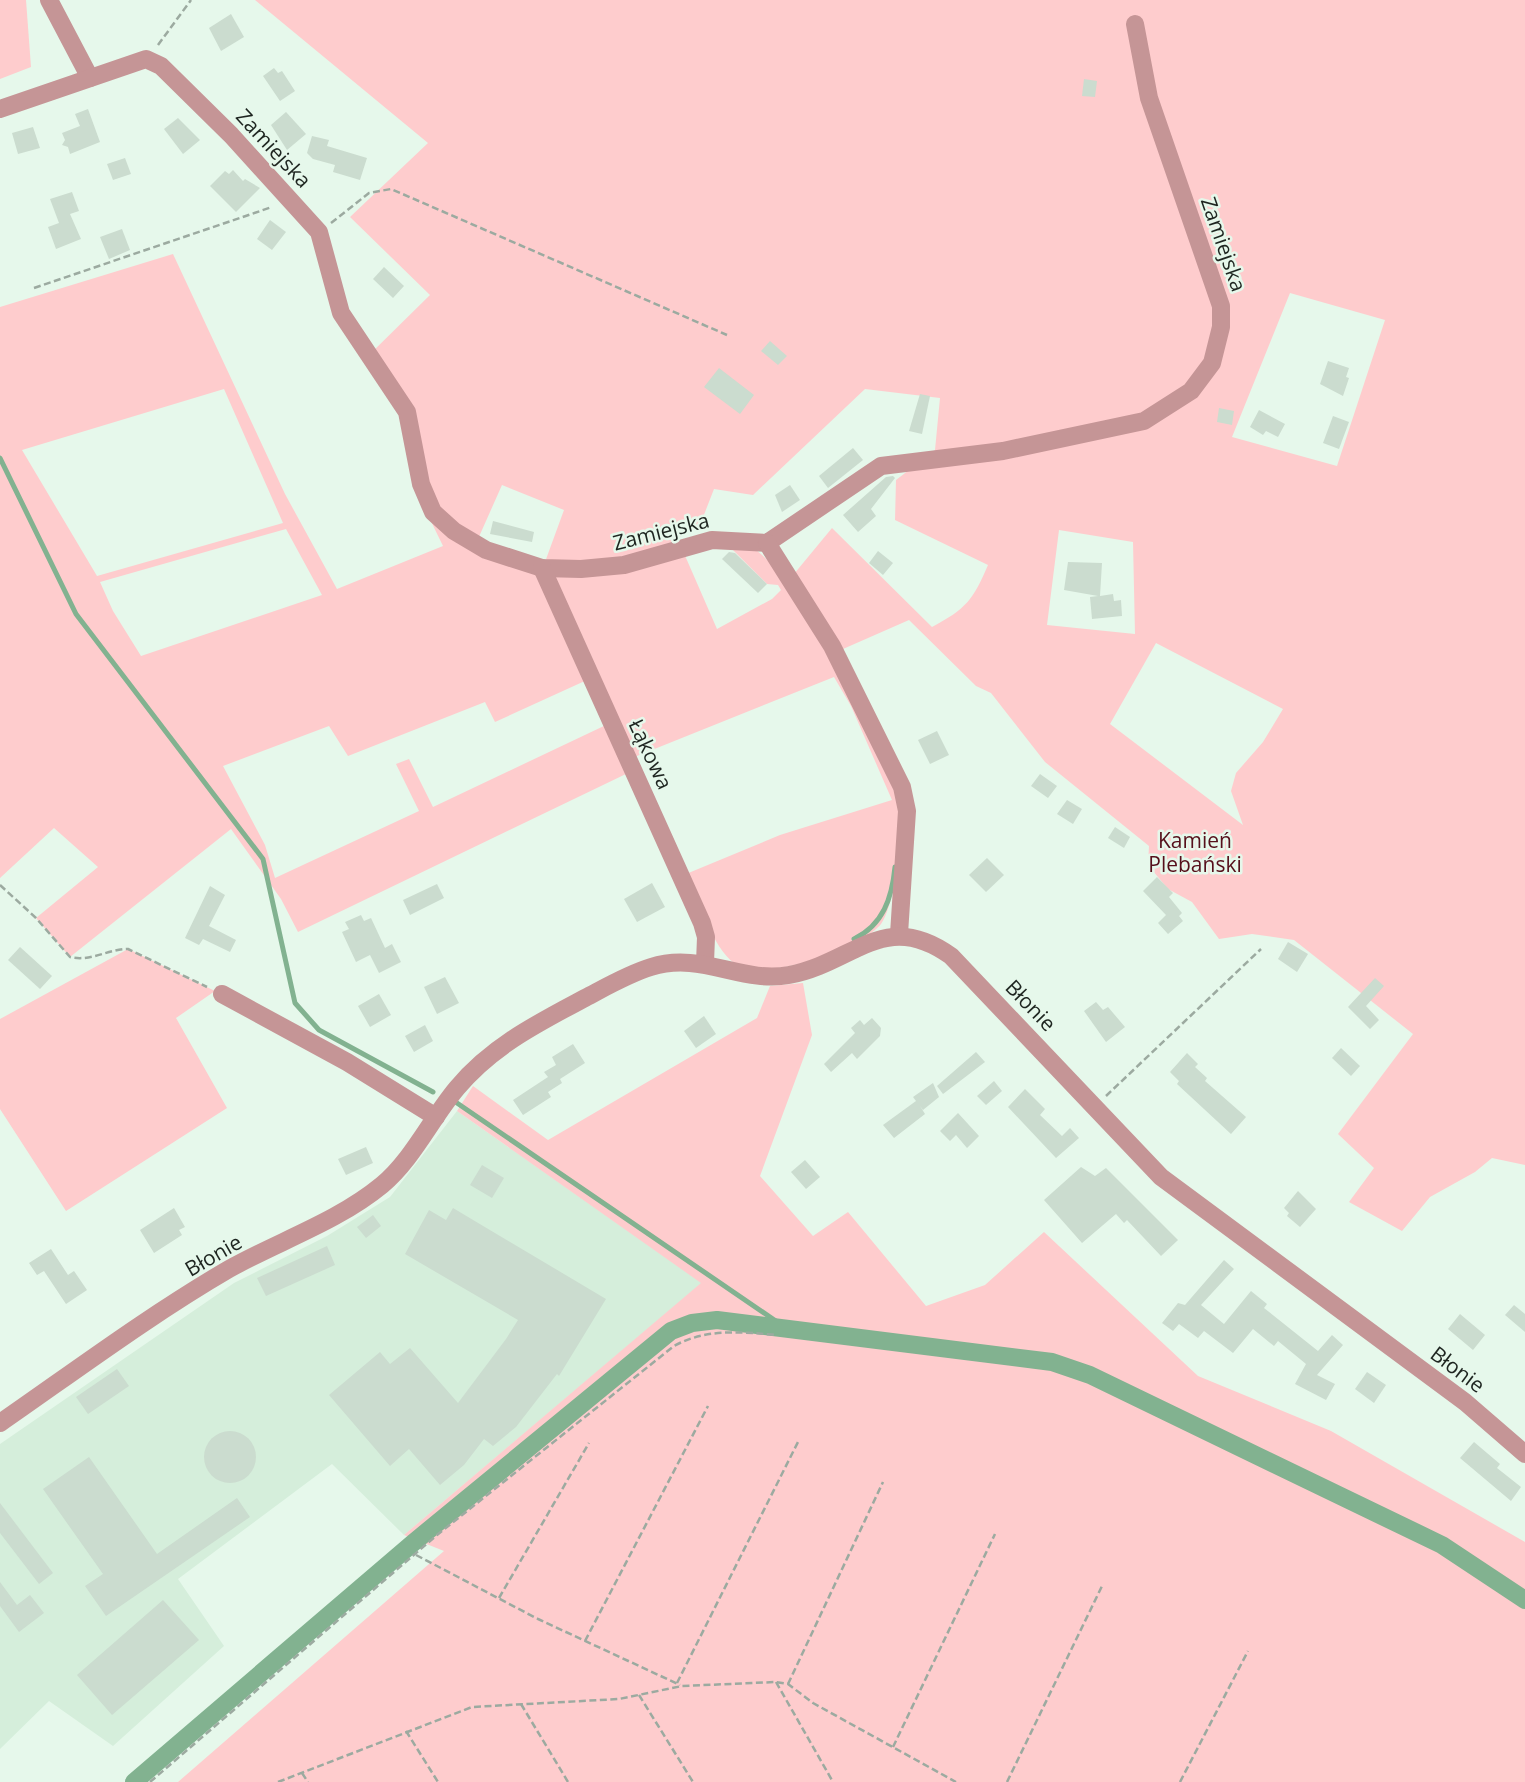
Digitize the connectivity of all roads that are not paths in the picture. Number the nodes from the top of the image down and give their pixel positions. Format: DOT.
graph roads {
  1 [pos="49,0"];
  2 [pos="1135,24"];
  3 [pos="90,78"];
  4 [pos="0,109"];
  5 [pos="766,543"];
  6 [pos="542,568"];
  7 [pos="898,934"];
  8 [pos="705,963"];
  9 [pos="222,994"];
  10 [pos="436,1117"];
  11 [pos="0,1423"];
  12 [pos="1525,1454"];
  1 -- 3 [label="street"];
  2 -- 5 [label="street, Zamiejska"];
  3 -- 4 [label="street"];
  3 -- 6 [label="street, Zamiejska"];
  5 -- 6 [label="street, Zamiejska"];
  5 -- 7 [label="street"];
  6 -- 8 [label="street, Łąkowa"];
  7 -- 8 [label="street, Błonie"];
  7 -- 12 [label="street, Błonie"];
  8 -- 10 [label="street, Błonie"];
  9 -- 10 [label="street"];
  10 -- 11 [label="street, Błonie"];
}
